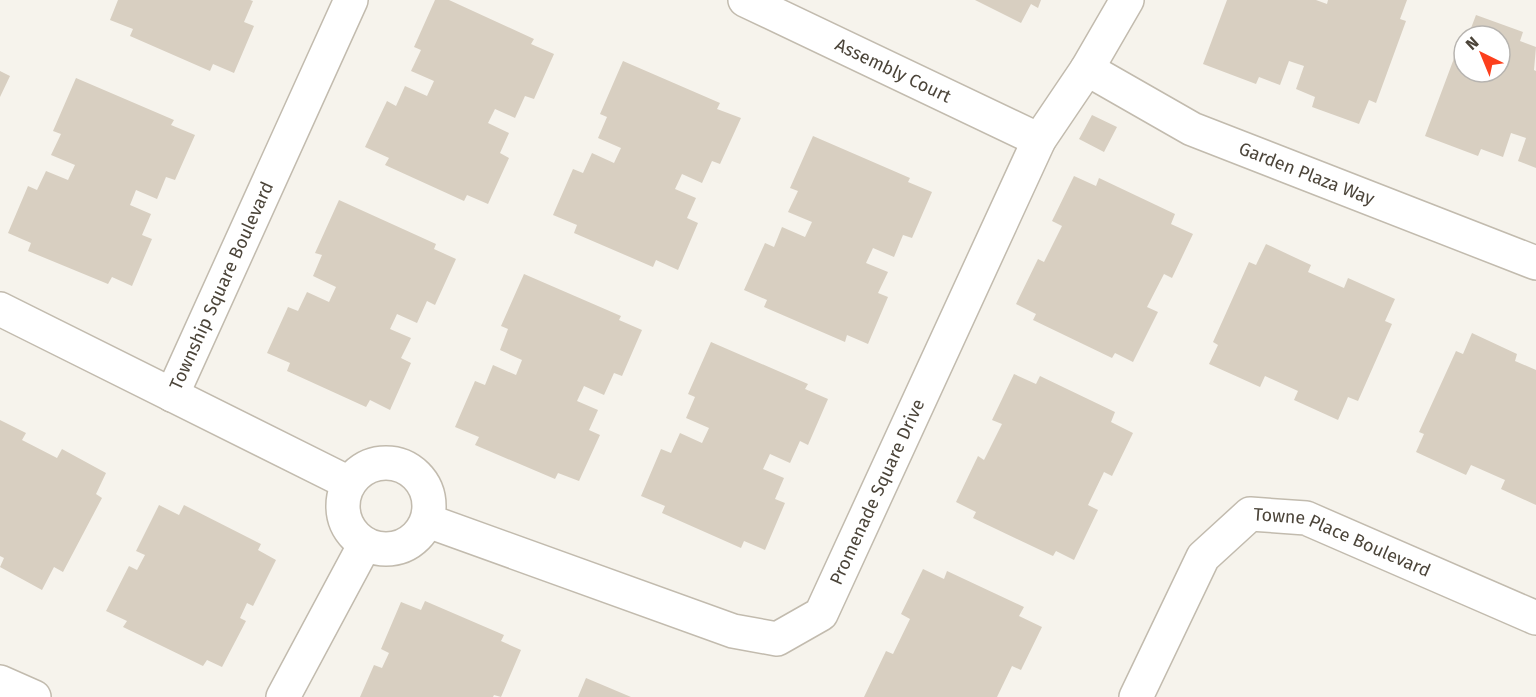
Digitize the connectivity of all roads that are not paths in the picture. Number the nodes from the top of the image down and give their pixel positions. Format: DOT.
graph roads {
  1 [pos="351,0"];
  2 [pos="745,0"];
  3 [pos="1127,0"];
  4 [pos="1087,69"];
  5 [pos="1039,140"];
  6 [pos="1536,263"];
  7 [pos="0,309"];
  8 [pos="172,396"];
  9 [pos="349,483"];
  10 [pos="428,520"];
  11 [pos="365,544"];
  12 [pos="1536,618"];
  13 [pos="0,682"];
  14 [pos="34,697"];
  15 [pos="283,697"];
  16 [pos="1136,697"];
  1 -- 8 [label="street, Township Square Boulevard"];
  2 -- 5 [label="street, Assembly Court"];
  3 -- 4 [label="street, Promenade Square Drive"];
  4 -- 5 [label="street, Promenade Square Drive"];
  4 -- 6 [label="street, Garden Plaza Way"];
  5 -- 10 [label="street, Promenade Square Drive"];
  7 -- 8 [label="street, Township Square Boulevard"];
  8 -- 9 [label="street"];
  9 -- 10 [label="street"];
  9 -- 11 [label="street"];
  10 -- 11 [label="street"];
  11 -- 15 [label="street"];
  12 -- 16 [label="street, Towne Place Boulevard"];
  13 -- 14 [label="street"];
}
